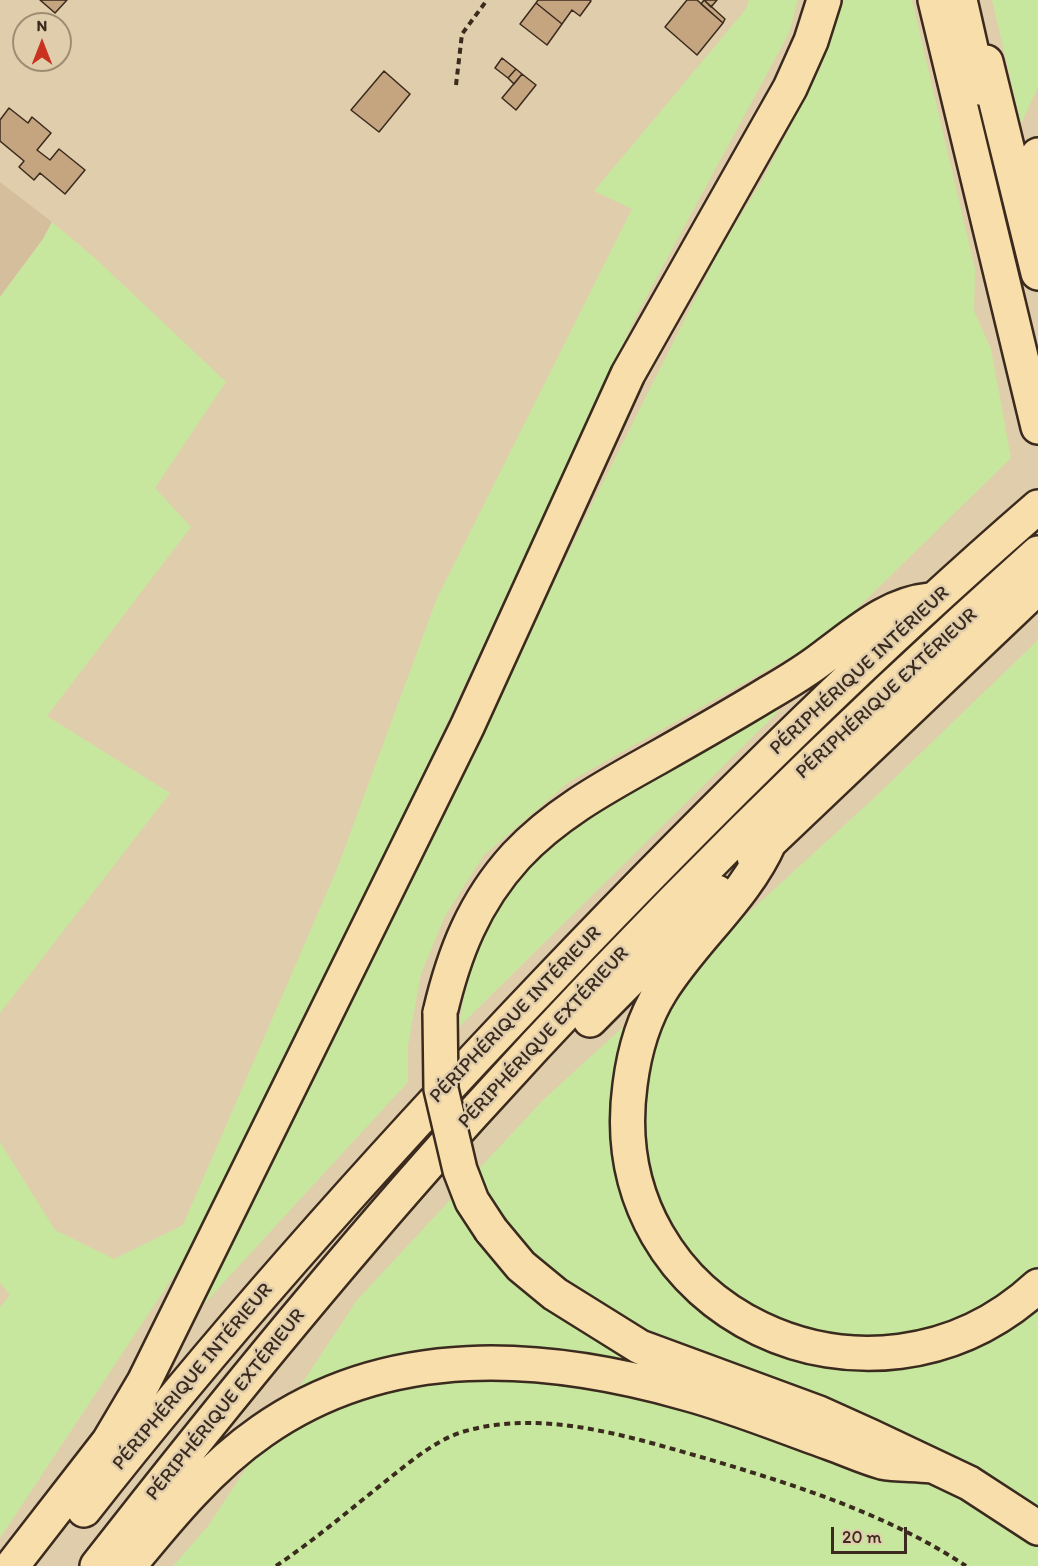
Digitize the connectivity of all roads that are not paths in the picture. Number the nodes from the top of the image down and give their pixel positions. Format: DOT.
graph roads {
  1 [pos="824,0"];
  2 [pos="935,0"];
  3 [pos="960,0"];
  4 [pos="971,0"];
  5 [pos="1038,155"];
  6 [pos="1038,196"];
  7 [pos="1038,273"];
  8 [pos="1038,345"];
  9 [pos="1038,427"];
  10 [pos="1038,507"];
  11 [pos="1038,554"];
  12 [pos="1038,588"];
  13 [pos="935,599"];
  14 [pos="770,841"];
  15 [pos="546,1034"];
  16 [pos="1038,1286"];
  17 [pos="931,1466"];
  18 [pos="1038,1528"];
  19 [pos="12,1566"];
  20 [pos="41,1566"];
  21 [pos="98,1566"];
  22 [pos="129,1566"];
  1 -- 19 [label="highway"];
  2 -- 9 [label="highway"];
  3 -- 8 [label="highway"];
  4 -- 7 [label="highway"];
  5 -- 6 [label="highway"];
  10 -- 13 [label="highway, PÉRIPHÉRIQUE INTÉRIEUR"];
  11 -- 15 [label="highway, PÉRIPHÉRIQUE EXTÉRIEUR"];
  12 -- 14 [label="highway"];
  13 -- 17 [label="highway, bridge"];
  13 -- 20 [label="highway, PÉRIPHÉRIQUE INTÉRIEUR"];
  14 -- 15 [label="highway"];
  14 -- 16 [label="highway"];
  15 -- 21 [label="highway, PÉRIPHÉRIQUE EXTÉRIEUR"];
  17 -- 18 [label="highway"];
  17 -- 22 [label="highway"];
}
